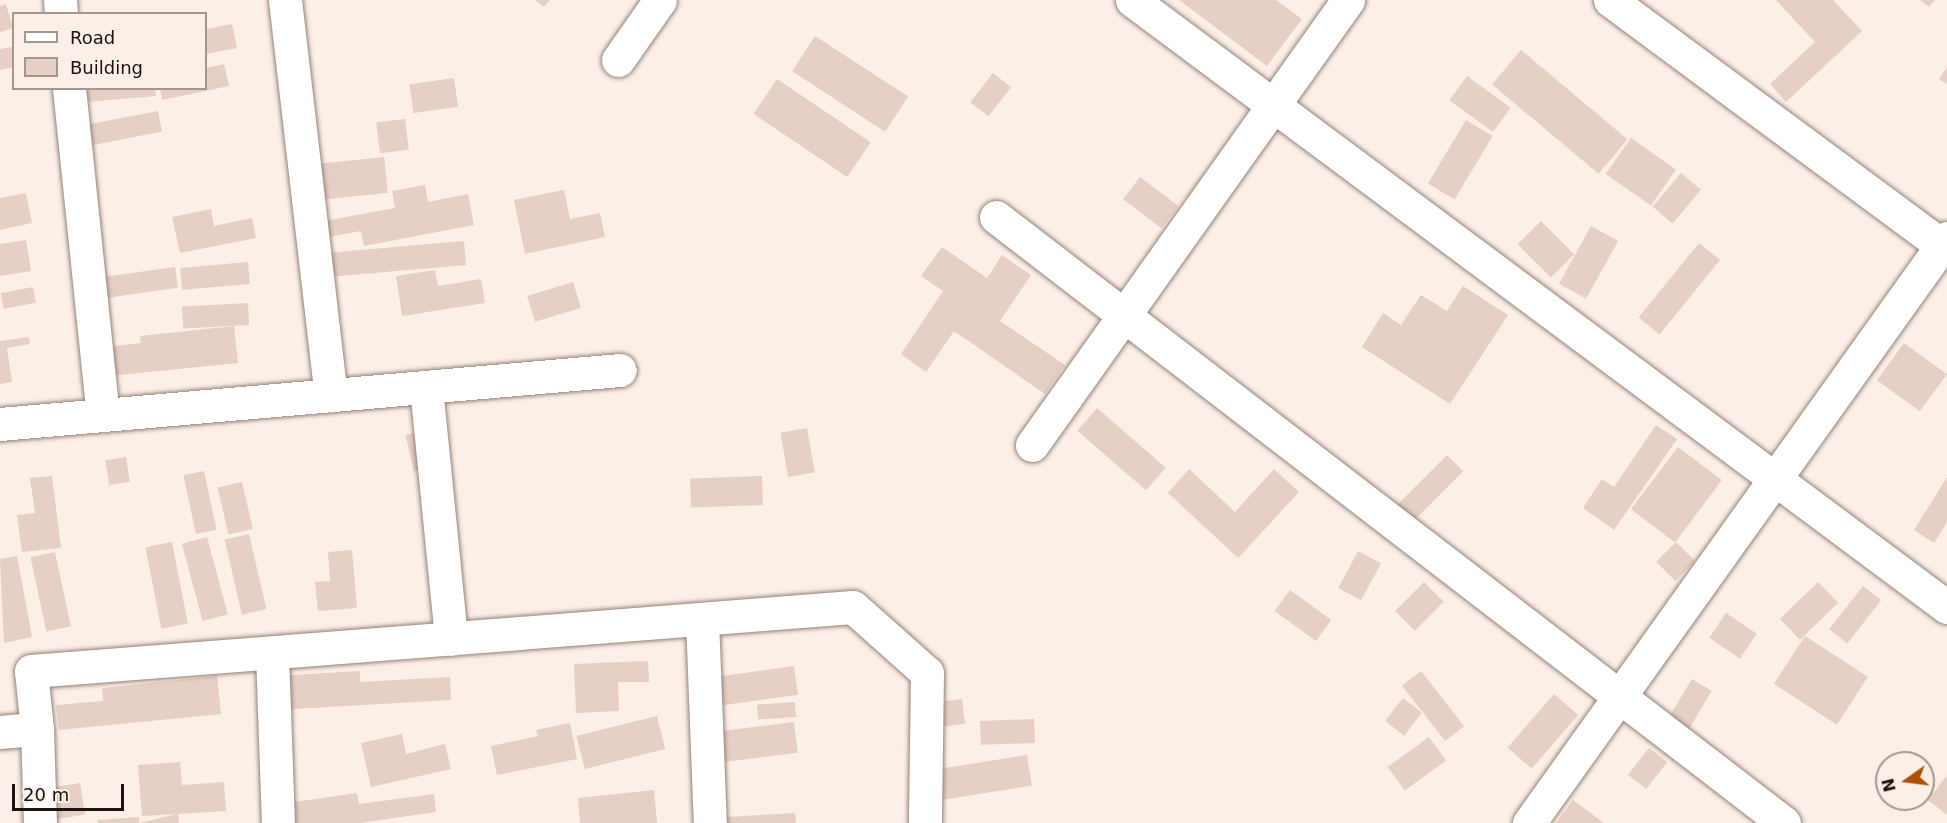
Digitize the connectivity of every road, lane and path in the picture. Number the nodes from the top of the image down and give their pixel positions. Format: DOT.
graph roads {
  1 [pos="285,0"];
  2 [pos="660,0"];
  3 [pos="1132,0"];
  4 [pos="1348,0"];
  5 [pos="1610,0"];
  6 [pos="618,60"];
  7 [pos="69,90"];
  8 [pos="1273,105"];
  9 [pos="996,217"];
  10 [pos="1945,244"];
  11 [pos="1124,316"];
  12 [pos="620,370"];
  13 [pos="426,387"];
  14 [pos="331,395"];
  15 [pos="103,415"];
  16 [pos="0,424"];
  17 [pos="1032,446"];
  18 [pos="1775,479"];
  19 [pos="1947,607"];
  20 [pos="702,619"];
  21 [pos="451,639"];
  22 [pos="272,653"];
  23 [pos="1619,697"];
  24 [pos="37,729"];
  25 [pos="0,732"];
  26 [pos="40,823"];
  27 [pos="279,823"];
  28 [pos="710,823"];
  29 [pos="926,823"];
  30 [pos="1529,823"];
  31 [pos="1784,823"];
  1 -- 14 [label="street"];
  2 -- 6 [label="street"];
  3 -- 8 [label="street"];
  4 -- 8 [label="street"];
  5 -- 10 [label="street"];
  7 -- 15 [label="street"];
  8 -- 11 [label="street"];
  8 -- 18 [label="street"];
  9 -- 11 [label="street"];
  10 -- 18 [label="street"];
  11 -- 17 [label="street"];
  11 -- 23 [label="street"];
  12 -- 13 [label="street"];
  13 -- 14 [label="street"];
  13 -- 21 [label="street"];
  14 -- 15 [label="street"];
  15 -- 16 [label="street"];
  18 -- 19 [label="street"];
  18 -- 23 [label="street"];
  20 -- 21 [label="street"];
  20 -- 28 [label="street"];
  20 -- 29 [label="street"];
  21 -- 22 [label="street"];
  22 -- 24 [label="street"];
  22 -- 27 [label="street"];
  23 -- 30 [label="street"];
  23 -- 31 [label="street"];
  24 -- 25 [label="street"];
  24 -- 26 [label="street"];
}
